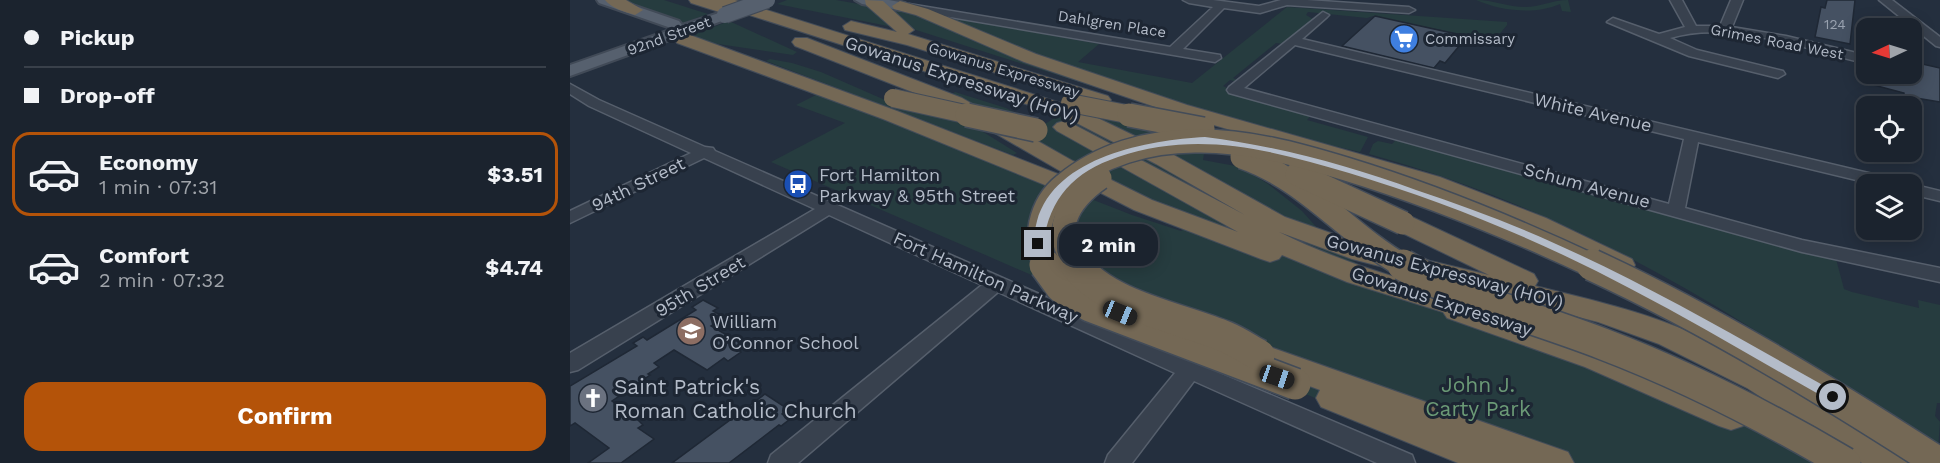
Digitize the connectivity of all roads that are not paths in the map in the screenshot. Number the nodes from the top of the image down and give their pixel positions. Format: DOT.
graph roads {
  1 [pos="604,0"];
  2 [pos="613,0"];
  3 [pos="697,0"];
  4 [pos="719,0"];
  5 [pos="1189,0"];
  6 [pos="1676,0"];
  7 [pos="1737,0"];
  8 [pos="1885,0"];
  9 [pos="867,1"];
  10 [pos="1221,4"];
  11 [pos="759,6"];
  12 [pos="900,6"];
  13 [pos="635,10"];
  14 [pos="1409,10"];
  15 [pos="1323,15"];
  16 [pos="1612,22"];
  17 [pos="1691,28"];
  18 [pos="687,29"];
  19 [pos="1725,29"];
  20 [pos="1659,38"];
  21 [pos="1293,41"];
  22 [pos="1940,43"];
  23 [pos="708,47"];
  24 [pos="1173,51"];
  25 [pos="960,56"];
  26 [pos="1856,57"];
  27 [pos="1215,58"];
  28 [pos="570,71"];
  29 [pos="1778,74"];
  30 [pos="570,88"];
  31 [pos="1167,118"];
  32 [pos="1692,136"];
  33 [pos="707,151"];
  34 [pos="1336,153"];
  35 [pos="1856,175"];
  36 [pos="1162,182"];
  37 [pos="1922,192"];
  38 [pos="1940,196"];
  39 [pos="830,207"];
  40 [pos="1676,210"];
  41 [pos="570,218"];
  42 [pos="1233,229"];
  43 [pos="1940,275"];
  44 [pos="998,282"];
  45 [pos="1259,355"];
  46 [pos="570,364"];
  47 [pos="1190,370"];
  48 [pos="1777,372"];
  49 [pos="1295,384"];
  50 [pos="1377,458"];
  51 [pos="1939,462"];
  52 [pos="780,463"];
  53 [pos="1118,463"];
  54 [pos="1403,463"];
  55 [pos="1497,463"];
  56 [pos="1556,463"];
  57 [pos="1829,463"];
  58 [pos="1845,463"];
  59 [pos="1861,463"];
  60 [pos="1891,463"];
  1 -- 13 [label="main road"];
  2 -- 13 [label="highway"];
  3 -- 11 [label="highway, Gowanus Expressway"];
  4 -- 60 [label="highway, Gowanus Expressway (HOV), bridge"];
  5 -- 10 [label="street"];
  6 -- 17 [label="street"];
  7 -- 19 [label="street"];
  8 -- 22 [label="street"];
  9 -- 12 [label="main road, Dahlgren Place"];
  9 -- 25 [label="highway"];
  10 -- 14 [label="street"];
  10 -- 24 [label="street"];
  11 -- 18 [label="main road, 92nd Street, bridge"];
  11 -- 25 [label="highway, Gowanus Expressway"];
  11 -- 34 [label="highway, Gowanus Expressway, bridge"];
  11 -- 36 [label="highway, Gowanus Expressway"];
  11 -- 42 [label="highway, Gowanus Expressway"];
  12 -- 24 [label="street, Dahlgren Place"];
  12 -- 34 [label="highway"];
  13 -- 18 [label="main road"];
  15 -- 21 [label="street"];
  16 -- 20 [label="street"];
  17 -- 19 [label="street, Grimes Road West"];
  17 -- 20 [label="street, Grimes Road West"];
  18 -- 23 [label="highway"];
  18 -- 28 [label="main road, 92nd Street"];
  19 -- 26 [label="street, Grimes Road West"];
  20 -- 29 [label="street"];
  21 -- 32 [label="street, White Avenue"];
  21 -- 40 [label="street, Schum Avenue"];
  23 -- 36 [label="highway, bridge"];
  23 -- 42 [label="highway"];
  24 -- 27 [label="street, Dahlgren Place"];
  25 -- 31 [label="highway, Gowanus Expressway"];
  30 -- 33 [label="street, Fort Hamilton Parkway"];
  32 -- 35 [label="street, White Avenue"];
  32 -- 40 [label="street"];
  33 -- 39 [label="street, Fort Hamilton Parkway"];
  33 -- 41 [label="street, 94th Street"];
  34 -- 51 [label="highway, Gowanus Expressway, bridge"];
  36 -- 42 [label="highway, Gowanus Expressway"];
  37 -- 38 [label="street"];
  39 -- 44 [label="street, Fort Hamilton Parkway"];
  39 -- 46 [label="street, 95th Street"];
  40 -- 43 [label="street, Schum Avenue"];
  42 -- 57 [label="highway, Gowanus Expressway"];
  42 -- 57 [label="highway, Gowanus Expressway"];
  44 -- 47 [label="street, Fort Hamilton Parkway"];
  44 -- 52 [label="street"];
  45 -- 56 [label="highway"];
  45 -- 58 [label="highway, bridge"];
  45 -- 59 [label="highway, bridge"];
  47 -- 50 [label="street, Fort Hamilton Parkway"];
  47 -- 53 [label="street"];
  48 -- 49 [label="highway, bridge"];
  49 -- 51 [label="highway, bridge"];
  49 -- 55 [label="highway"];
  50 -- 54 [label="street, Fort Hamilton Parkway"];
}
